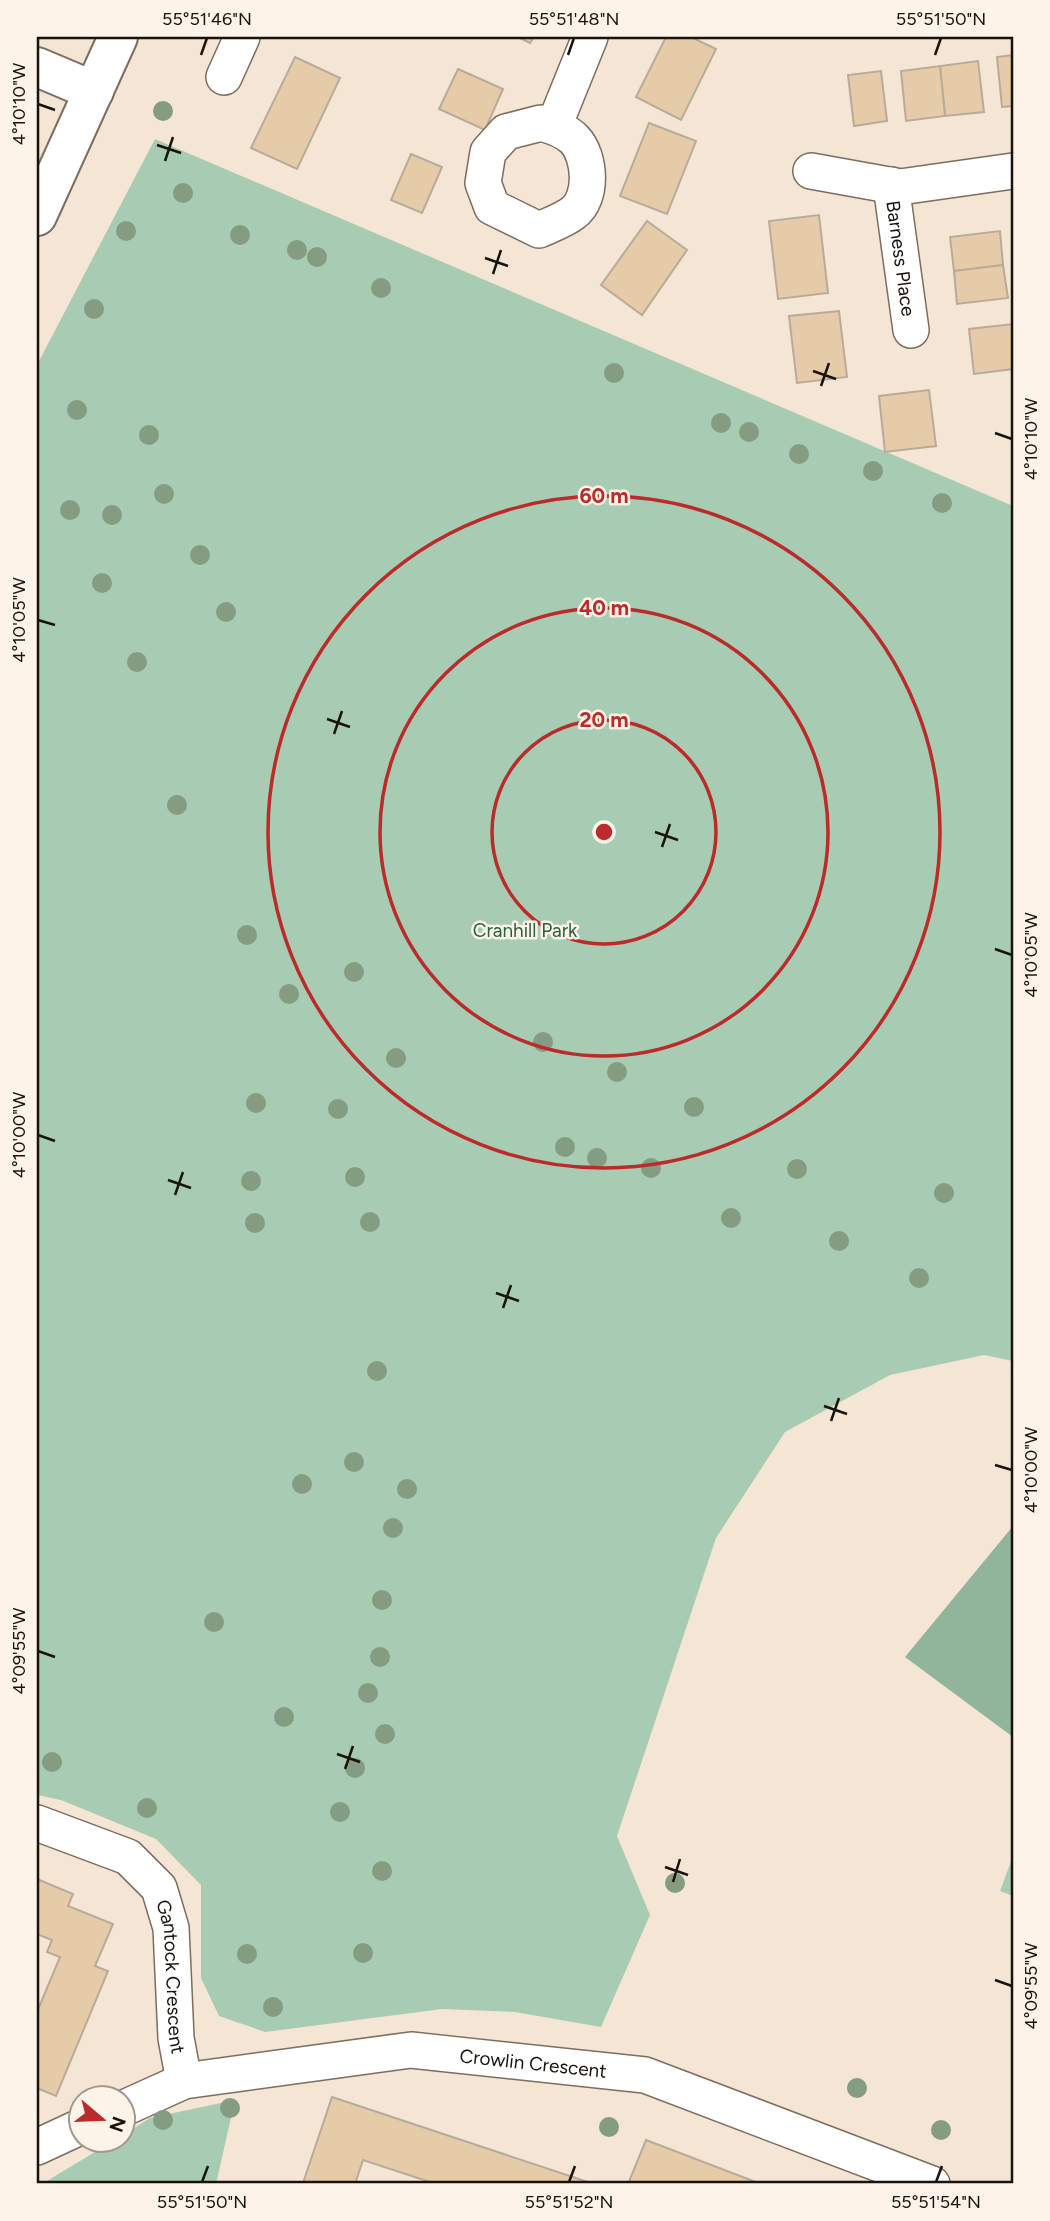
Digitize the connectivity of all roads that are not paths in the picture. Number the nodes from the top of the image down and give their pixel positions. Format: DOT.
graph roads {
  1 [pos="118,37"];
  2 [pos="242,37"];
  3 [pos="590,37"];
  4 [pos="37,67"];
  5 [pos="224,77"];
  6 [pos="94,91"];
  7 [pos="554,126"];
  8 [pos="811,171"];
  9 [pos="1013,171"];
  10 [pos="891,185"];
  11 [pos="37,216"];
  12 [pos="911,330"];
  13 [pos="37,1823"];
  14 [pos="184,2081"];
  15 [pos="136,2103"];
  16 [pos="66,2134"];
  17 [pos="37,2147"];
  18 [pos="932,2184"];
  1 -- 6 [label="main road"];
  2 -- 5 [label="street"];
  3 -- 7 [label="street"];
  4 -- 6 [label="main road"];
  6 -- 11 [label="main road"];
  8 -- 10 [label="street, Barness Place"];
  9 -- 10 [label="street, Barness Place"];
  10 -- 12 [label="street, Barness Place"];
  13 -- 14 [label="street, Gantock Crescent"];
  14 -- 15 [label="street, Crowlin Crescent"];
  14 -- 18 [label="street, Crowlin Crescent"];
  16 -- 17 [label="street"];
}
